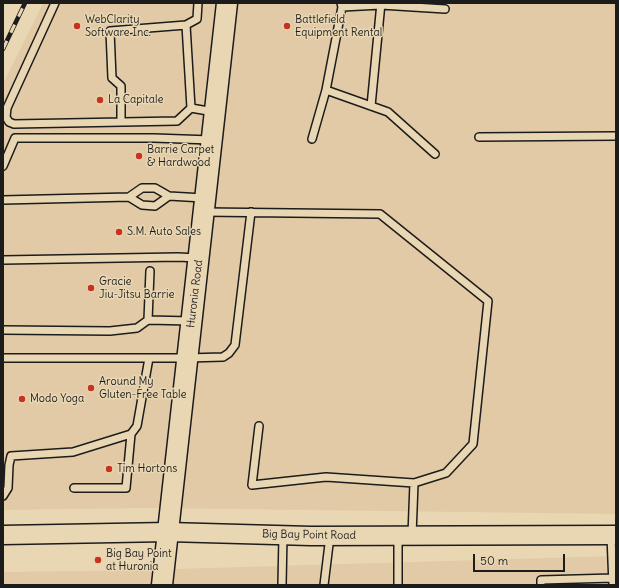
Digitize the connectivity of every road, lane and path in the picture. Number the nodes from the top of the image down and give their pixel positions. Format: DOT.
graph roads {
  1 [pos="55,3"];
  2 [pos="198,3"];
  3 [pos="227,3"];
  4 [pos="381,4"];
  5 [pos="342,5"];
  6 [pos="445,9"];
  7 [pos="186,26"];
  8 [pos="326,90"];
  9 [pos="371,106"];
  10 [pos="191,108"];
  11 [pos="215,112"];
  12 [pos="121,122"];
  13 [pos="616,136"];
  14 [pos="479,137"];
  15 [pos="312,138"];
  16 [pos="212,140"];
  17 [pos="435,154"];
  18 [pos="3,166"];
  19 [pos="169,196"];
  20 [pos="129,197"];
  21 [pos="3,200"];
  22 [pos="204,205"];
  23 [pos="251,212"];
  24 [pos="199,259"];
  25 [pos="3,260"];
  26 [pos="150,271"];
  27 [pos="148,320"];
  28 [pos="192,321"];
  29 [pos="3,330"];
  30 [pos="3,358"];
  31 [pos="149,358"];
  32 [pos="187,358"];
  33 [pos="259,426"];
  34 [pos="131,434"];
  35 [pos="414,483"];
  36 [pos="74,488"];
  37 [pos="3,496"];
  38 [pos="168,532"];
  39 [pos="3,535"];
  40 [pos="283,535"];
  41 [pos="613,535"];
  42 [pos="330,536"];
  43 [pos="405,536"];
  44 [pos="613,582"];
  45 [pos="162,585"];
  46 [pos="282,585"];
  47 [pos="324,585"];
  48 [pos="398,585"];
  49 [pos="541,585"];
  1 -- 12 [label="lane"];
  2 -- 7 [label="lane"];
  3 -- 11 [label="main road, Huronia Road"];
  4 -- 5 [label="lane"];
  4 -- 6 [label="lane"];
  4 -- 9 [label="lane"];
  5 -- 8 [label="lane"];
  7 -- 10 [label="lane"];
  7 -- 12 [label="lane"];
  8 -- 9 [label="lane"];
  8 -- 15 [label="lane"];
  9 -- 17 [label="lane"];
  10 -- 11 [label="lane"];
  10 -- 12 [label="lane"];
  11 -- 16 [label="main road, Huronia Road"];
  13 -- 14 [label="lane"];
  16 -- 18 [label="lane"];
  16 -- 22 [label="main road, Huronia Road"];
  19 -- 20 [label="lane"];
  19 -- 20 [label="lane"];
  19 -- 22 [label="lane"];
  20 -- 21 [label="lane"];
  22 -- 23 [label="lane"];
  22 -- 24 [label="main road, Huronia Road"];
  23 -- 32 [label="lane"];
  23 -- 35 [label="lane"];
  24 -- 25 [label="lane"];
  24 -- 28 [label="main road, Huronia Road"];
  26 -- 27 [label="lane"];
  27 -- 28 [label="lane"];
  27 -- 29 [label="lane"];
  28 -- 32 [label="main road, Huronia Road"];
  30 -- 31 [label="lane"];
  31 -- 32 [label="lane"];
  31 -- 34 [label="lane"];
  32 -- 38 [label="main road, Huronia Road"];
  33 -- 35 [label="lane"];
  34 -- 36 [label="lane"];
  34 -- 37 [label="lane"];
  35 -- 43 [label="lane"];
  38 -- 39 [label="street, Big Bay Point Road"];
  38 -- 40 [label="street, Big Bay Point Road"];
  38 -- 45 [label="main road, Huronia Road"];
  40 -- 42 [label="street, Big Bay Point Road"];
  40 -- 46 [label="lane"];
  41 -- 43 [label="street, Big Bay Point Road"];
  41 -- 44 [label="lane"];
  42 -- 43 [label="street, Big Bay Point Road"];
  42 -- 47 [label="lane"];
  43 -- 48 [label="lane"];
  44 -- 49 [label="lane"];
}
